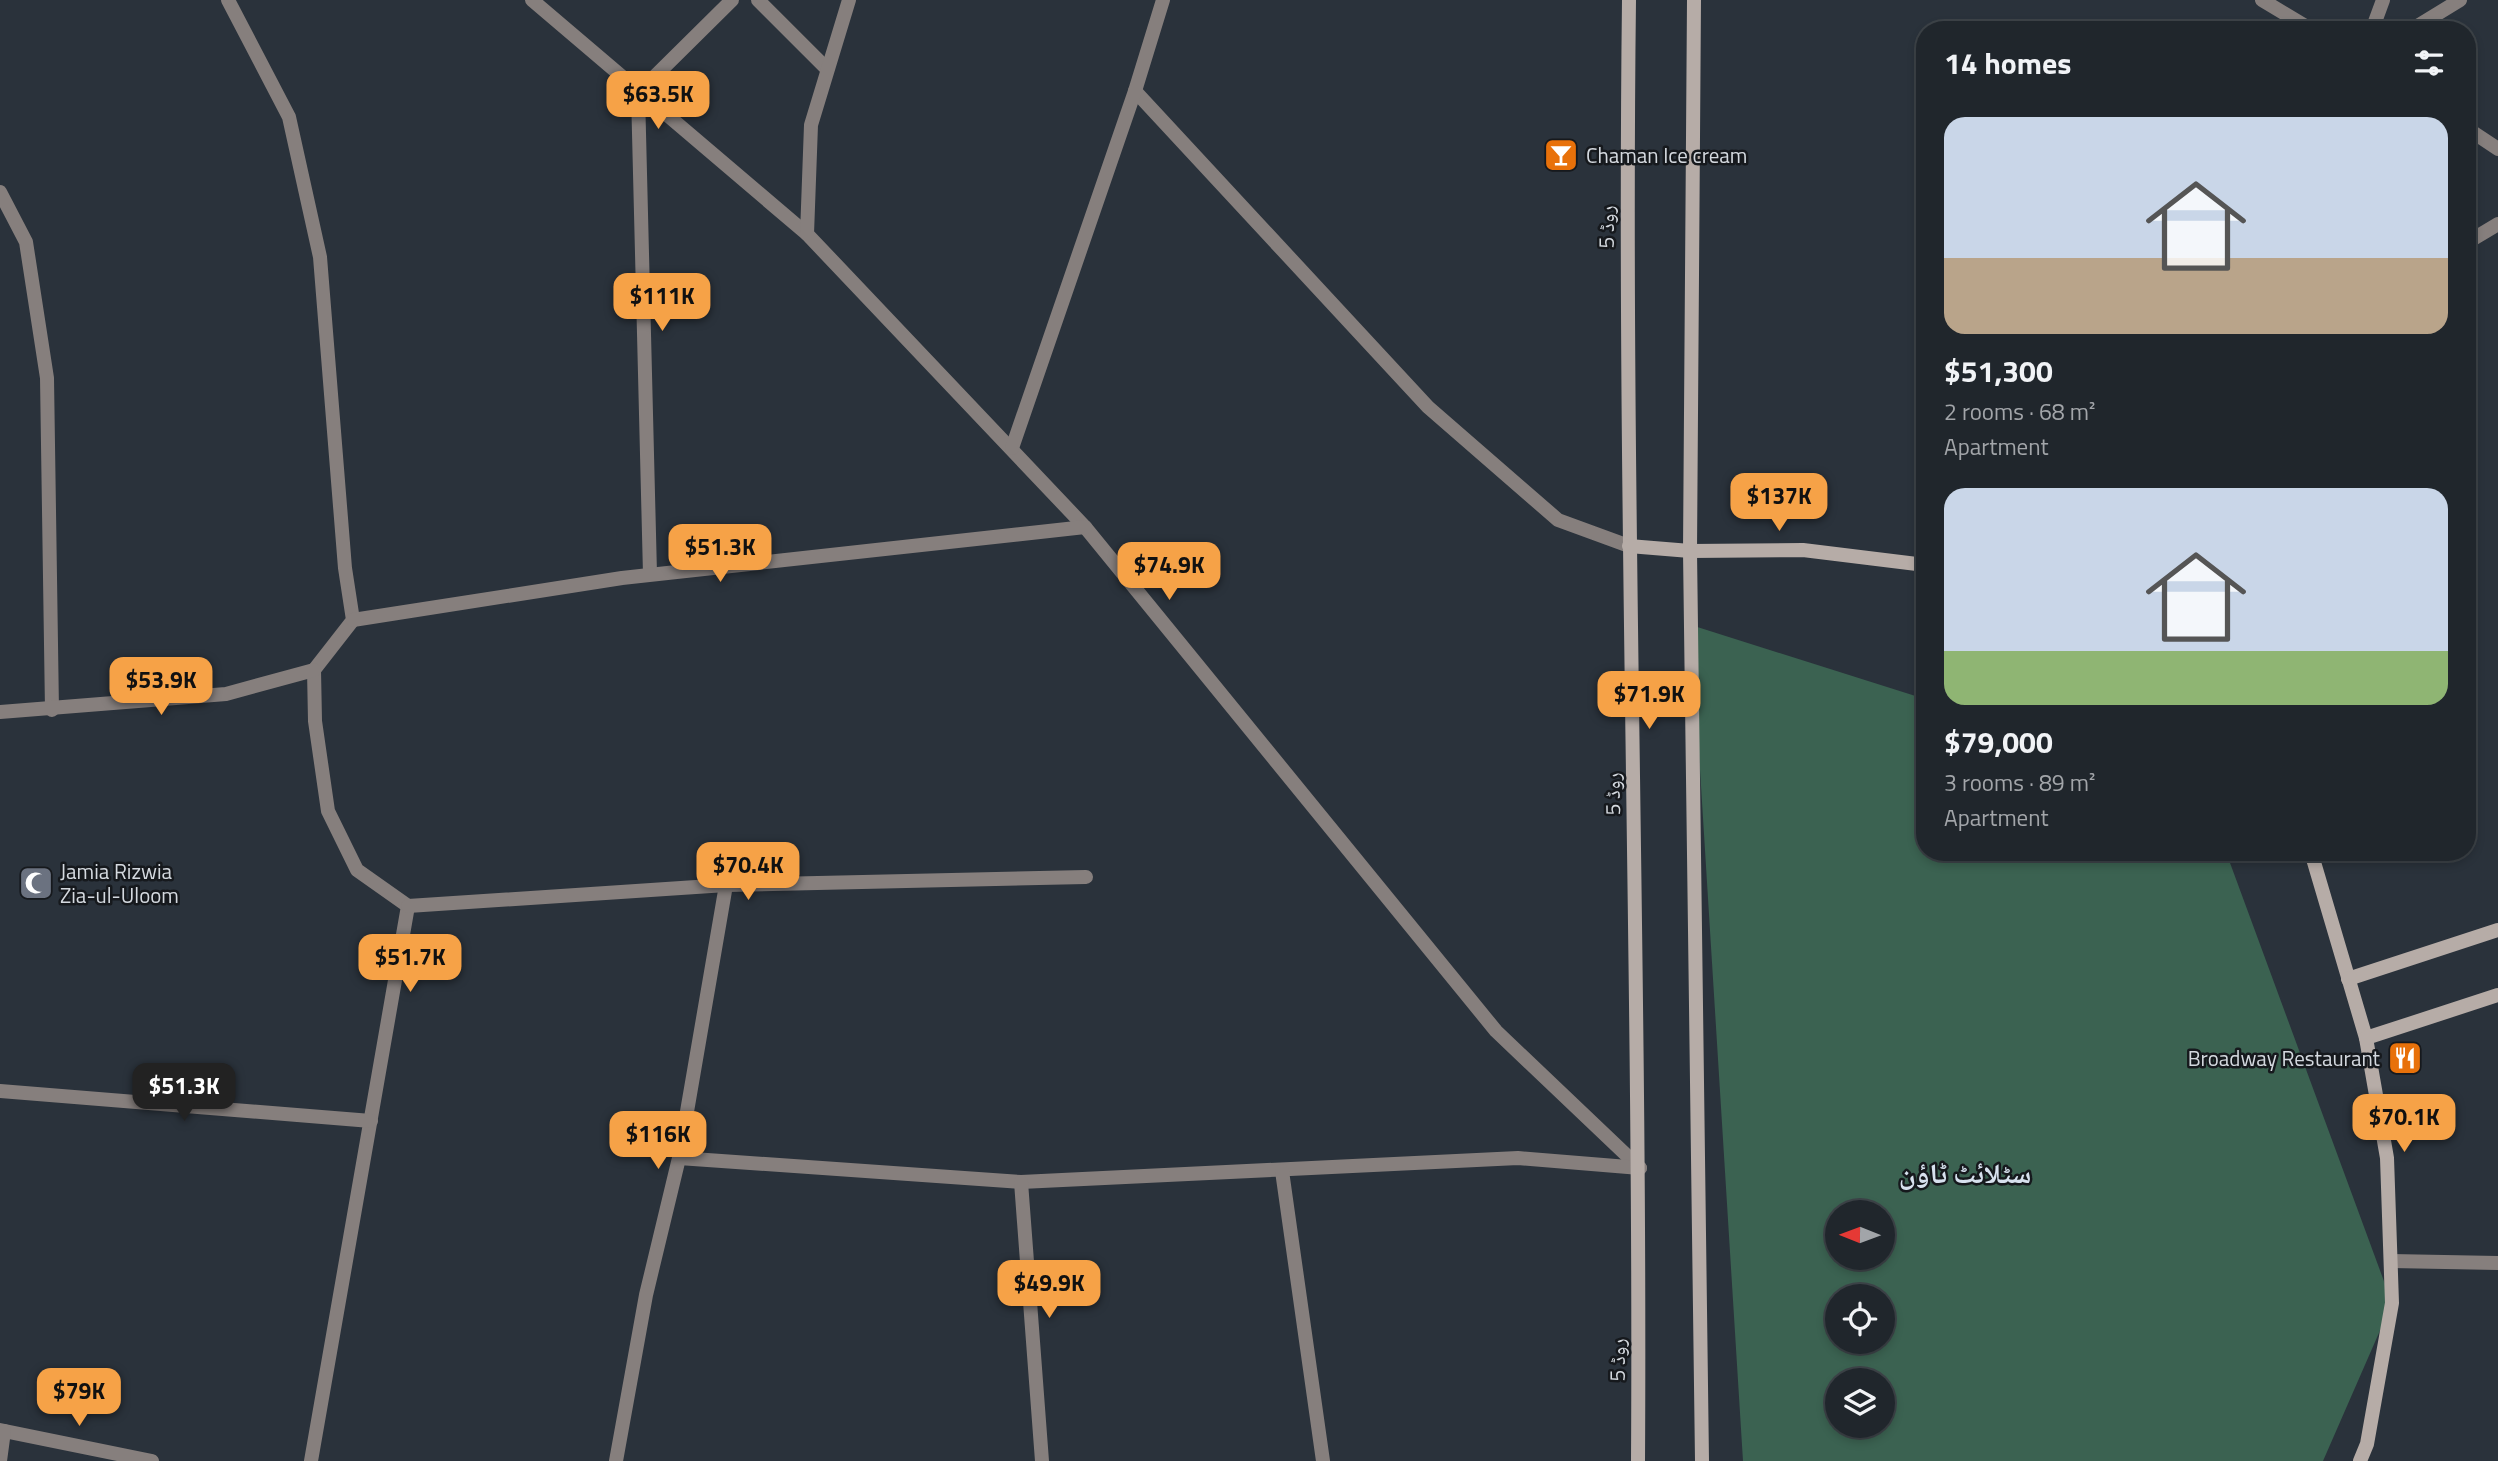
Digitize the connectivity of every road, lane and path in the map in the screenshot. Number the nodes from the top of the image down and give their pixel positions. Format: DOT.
graph roads {
  1 [pos="532,0"];
  2 [pos="732,0"];
  3 [pos="758,0"];
  4 [pos="849,0"];
  5 [pos="1163,0"];
  6 [pos="1629,0"];
  7 [pos="1694,0"];
  8 [pos="2262,0"];
  9 [pos="2383,0"];
  10 [pos="2460,0"];
  11 [pos="233,2"];
  12 [pos="2297,21"];
  13 [pos="2375,21"];
  14 [pos="2426,21"];
  15 [pos="827,69"];
  16 [pos="1136,91"];
  17 [pos="638,93"];
  18 [pos="2476,134"];
  19 [pos="2498,149"];
  20 [pos="0,192"];
  21 [pos="2498,224"];
  22 [pos="807,234"];
  23 [pos="2476,237"];
  24 [pos="1012,448"];
  25 [pos="1085,527"];
  26 [pos="1629,546"];
  27 [pos="1690,551"];
  28 [pos="1916,564"];
  29 [pos="650,574"];
  30 [pos="353,620"];
  31 [pos="314,670"];
  32 [pos="52,710"];
  33 [pos="0,712"];
  34 [pos="2314,861"];
  35 [pos="1086,877"];
  36 [pos="726,885"];
  37 [pos="408,906"];
  38 [pos="2498,930"];
  39 [pos="2348,979"];
  40 [pos="2498,995"];
  41 [pos="2366,1038"];
  42 [pos="0,1090"];
  43 [pos="371,1121"];
  44 [pos="679,1158"];
  45 [pos="1640,1168"];
  46 [pos="1282,1171"];
  47 [pos="1021,1182"];
  48 [pos="2391,1261"];
  49 [pos="2498,1263"];
  50 [pos="2,1431"];
  51 [pos="0,1461"];
  52 [pos="152,1461"];
  53 [pos="311,1461"];
  54 [pos="616,1461"];
  55 [pos="1042,1461"];
  56 [pos="1322,1461"];
  57 [pos="1638,1461"];
  58 [pos="1702,1461"];
  59 [pos="2360,1461"];
  1 -- 17 [label="street"];
  2 -- 17 [label="street"];
  3 -- 15 [label="street"];
  4 -- 15 [label="street"];
  5 -- 16 [label="street"];
  6 -- 26 [label="main road, روڈ 5"];
  7 -- 27 [label="main road"];
  8 -- 12 [label="street"];
  9 -- 13 [label="street"];
  10 -- 14 [label="street"];
  11 -- 30 [label="street"];
  15 -- 22 [label="street"];
  16 -- 24 [label="street"];
  16 -- 26 [label="street"];
  17 -- 22 [label="street"];
  17 -- 29 [label="street"];
  18 -- 19 [label="street"];
  20 -- 32 [label="street"];
  21 -- 23 [label="street"];
  22 -- 24 [label="street"];
  24 -- 25 [label="street"];
  25 -- 29 [label="street"];
  25 -- 45 [label="street"];
  26 -- 27 [label="main road"];
  26 -- 45 [label="main road, روڈ 5"];
  27 -- 28 [label="main road"];
  27 -- 58 [label="main road"];
  29 -- 30 [label="street"];
  30 -- 31 [label="street"];
  31 -- 32 [label="street"];
  31 -- 37 [label="street"];
  32 -- 33 [label="street"];
  34 -- 39 [label="main road"];
  35 -- 36 [label="street"];
  36 -- 37 [label="street"];
  36 -- 44 [label="street"];
  37 -- 43 [label="street"];
  38 -- 39 [label="main road"];
  39 -- 41 [label="main road"];
  40 -- 41 [label="main road"];
  41 -- 48 [label="main road"];
  42 -- 43 [label="street"];
  43 -- 53 [label="street"];
  44 -- 47 [label="street"];
  44 -- 54 [label="street"];
  45 -- 46 [label="street"];
  45 -- 57 [label="main road, روڈ 5"];
  46 -- 47 [label="street"];
  46 -- 56 [label="street"];
  47 -- 55 [label="street"];
  48 -- 49 [label="street"];
  48 -- 59 [label="main road"];
  50 -- 51 [label="street"];
  50 -- 52 [label="street"];
}
